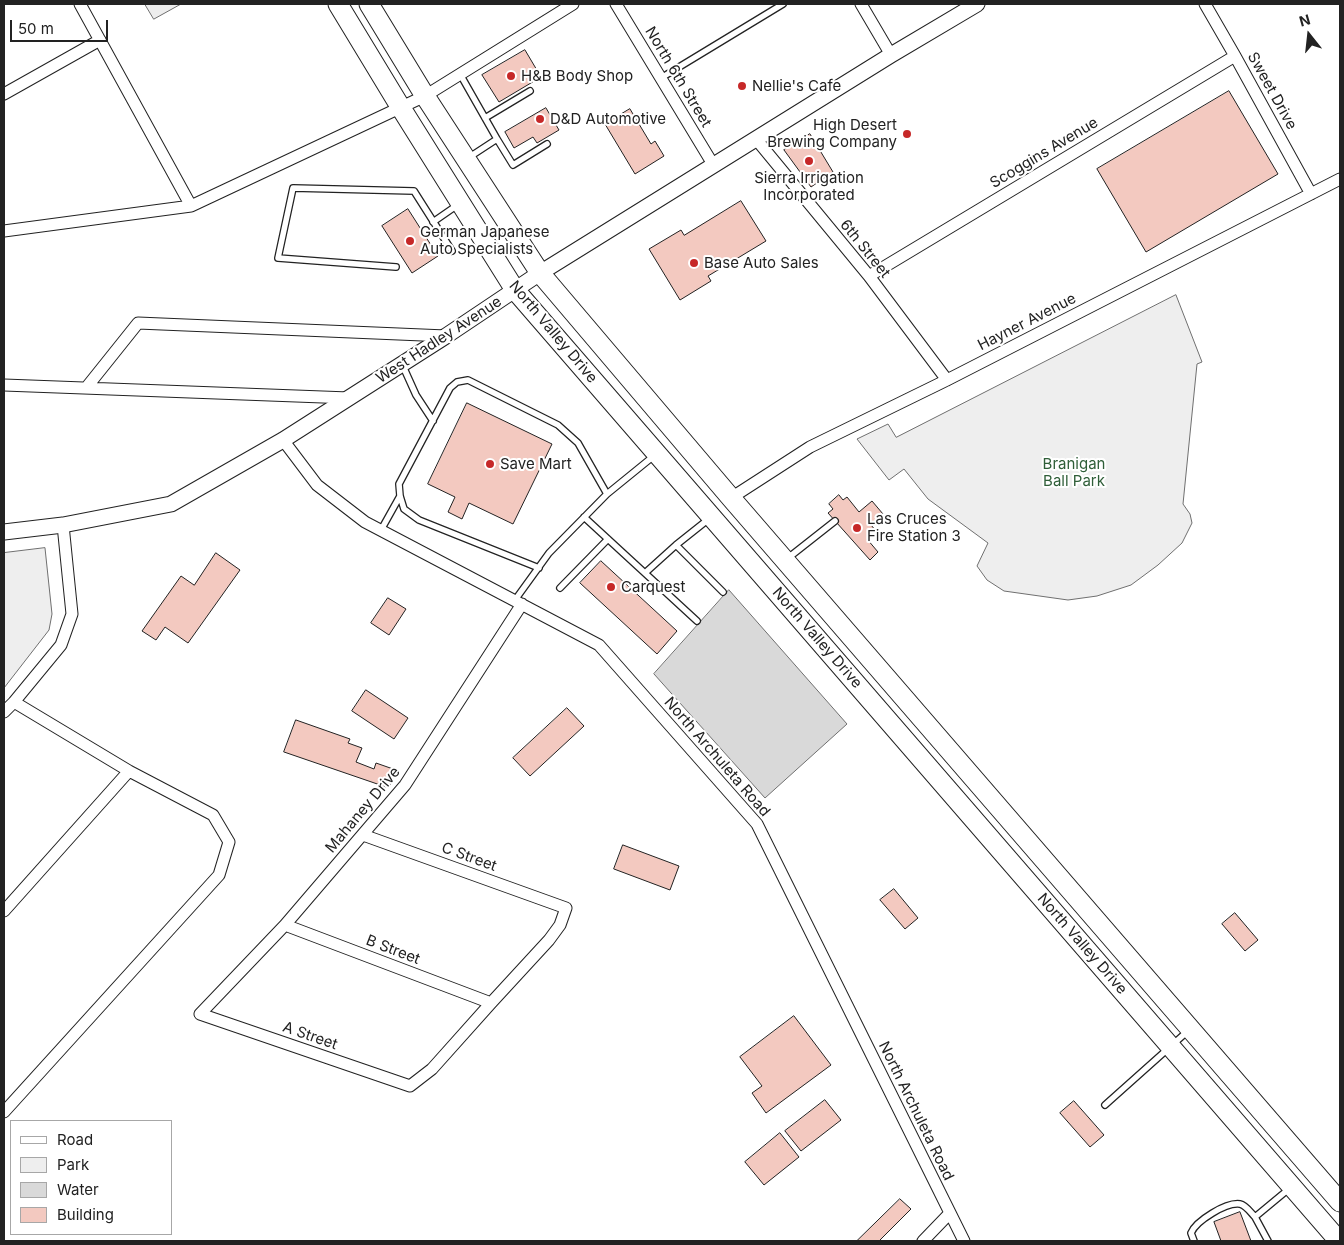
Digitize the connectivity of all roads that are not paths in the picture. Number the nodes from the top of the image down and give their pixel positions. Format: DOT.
graph roads {
  1 [pos="80,4"];
  2 [pos="338,4"];
  3 [pos="370,4"];
  4 [pos="573,4"];
  5 [pos="616,4"];
  6 [pos="783,4"];
  7 [pos="861,4"];
  8 [pos="977,4"];
  9 [pos="1205,4"];
  10 [pos="100,40"];
  11 [pos="891,55"];
  12 [pos="1235,56"];
  13 [pos="460,74"];
  14 [pos="661,78"];
  15 [pos="530,91"];
  16 [pos="4,94"];
  17 [pos="425,96"];
  18 [pos="401,108"];
  19 [pos="485,118"];
  20 [pos="756,139"];
  21 [pos="498,140"];
  22 [pos="547,144"];
  23 [pos="466,159"];
  24 [pos="714,166"];
  25 [pos="1340,179"];
  26 [pos="1311,194"];
  27 [pos="460,203"];
  28 [pos="191,206"];
  29 [pos="433,222"];
  30 [pos="4,231"];
  31 [pos="452,251"];
  32 [pos="396,267"];
  33 [pos="540,273"];
  34 [pos="869,276"];
  35 [pos="515,290"];
  36 [pos="446,336"];
  37 [pos="402,364"];
  38 [pos="947,380"];
  39 [pos="4,385"];
  40 [pos="86,388"];
  41 [pos="349,398"];
  42 [pos="432,421"];
  43 [pos="284,440"];
  44 [pos="657,454"];
  45 [pos="607,494"];
  46 [pos="400,496"];
  47 [pos="731,498"];
  48 [pos="584,517"];
  49 [pos="712,517"];
  50 [pos="835,521"];
  51 [pos="63,525"];
  52 [pos="381,530"];
  53 [pos="4,532"];
  54 [pos="608,539"];
  55 [pos="676,545"];
  56 [pos="785,560"];
  57 [pos="539,568"];
  58 [pos="645,573"];
  59 [pos="560,588"];
  60 [pos="723,592"];
  61 [pos="518,602"];
  62 [pos="697,622"];
  63 [pos="14,702"];
  64 [pos="4,712"];
  65 [pos="129,771"];
  66 [pos="363,835"];
  67 [pos="4,911"];
  68 [pos="285,925"];
  69 [pos="491,1003"];
  70 [pos="200,1014"];
  71 [pos="1191,1029"];
  72 [pos="1171,1047"];
  73 [pos="1106,1105"];
  74 [pos="4,1112"];
  75 [pos="1292,1186"];
  76 [pos="1340,1202"];
  77 [pos="950,1213"];
  78 [pos="1255,1217"];
  79 [pos="923,1241"];
  80 [pos="964,1241"];
  81 [pos="1194,1241"];
  82 [pos="1268,1241"];
  83 [pos="1339,1241"];
  1 -- 10 [label="street"];
  2 -- 18 [label="main road, North Valley Drive"];
  3 -- 17 [label="main road, North Valley Drive"];
  4 -- 13 [label="street"];
  5 -- 14 [label="street, North 6th Street"];
  6 -- 14 [label="lane"];
  7 -- 11 [label="street"];
  8 -- 11 [label="street, West Hadley Avenue"];
  9 -- 12 [label="street, Sweet Drive"];
  10 -- 16 [label="street"];
  10 -- 28 [label="street"];
  11 -- 20 [label="street, West Hadley Avenue"];
  12 -- 26 [label="street, Sweet Drive"];
  12 -- 34 [label="street, Scoggins Avenue"];
  13 -- 17 [label="street"];
  13 -- 19 [label="lane"];
  14 -- 24 [label="street, North 6th Street"];
  15 -- 19 [label="lane"];
  17 -- 18 [label="street"];
  17 -- 23 [label="main road, North Valley Drive"];
  18 -- 27 [label="main road, North Valley Drive"];
  18 -- 28 [label="street"];
  19 -- 21 [label="lane"];
  20 -- 24 [label="street, West Hadley Avenue"];
  20 -- 34 [label="street, 6th Street"];
  21 -- 22 [label="lane"];
  21 -- 23 [label="lane"];
  23 -- 33 [label="main road, North Valley Drive"];
  24 -- 33 [label="street, West Hadley Avenue"];
  25 -- 26 [label="street, Hayner Avenue"];
  26 -- 38 [label="street, Hayner Avenue"];
  27 -- 29 [label="lane"];
  27 -- 35 [label="main road, North Valley Drive"];
  28 -- 30 [label="street"];
  29 -- 31 [label="lane"];
  29 -- 32 [label="lane"];
  33 -- 35 [label="street, West Hadley Avenue"];
  33 -- 47 [label="main road, North Valley Drive"];
  34 -- 38 [label="street, 6th Street"];
  35 -- 36 [label="street, West Hadley Avenue"];
  35 -- 44 [label="main road, North Valley Drive"];
  36 -- 37 [label="street, West Hadley Avenue"];
  36 -- 40 [label="street"];
  37 -- 41 [label="street, West Hadley Avenue"];
  37 -- 42 [label="lane"];
  38 -- 47 [label="street, Hayner Avenue"];
  39 -- 40 [label="street"];
  40 -- 41 [label="street"];
  41 -- 43 [label="street, West Hadley Avenue"];
  42 -- 45 [label="lane"];
  42 -- 46 [label="lane"];
  43 -- 51 [label="street, West Hadley Avenue"];
  43 -- 52 [label="street, North Archuleta Road"];
  44 -- 45 [label="lane"];
  44 -- 49 [label="main road, North Valley Drive"];
  45 -- 48 [label="lane"];
  46 -- 52 [label="lane"];
  46 -- 57 [label="lane"];
  47 -- 56 [label="main road, North Valley Drive"];
  48 -- 54 [label="lane"];
  48 -- 57 [label="lane"];
  49 -- 55 [label="lane"];
  49 -- 72 [label="main road, North Valley Drive"];
  50 -- 56 [label="lane"];
  51 -- 53 [label="street, West Hadley Avenue"];
  51 -- 63 [label="street"];
  52 -- 61 [label="street, North Archuleta Road"];
  54 -- 58 [label="lane"];
  54 -- 59 [label="lane"];
  55 -- 58 [label="lane"];
  55 -- 60 [label="lane"];
  56 -- 71 [label="main road, North Valley Drive"];
  57 -- 61 [label="lane"];
  58 -- 62 [label="lane"];
  61 -- 66 [label="street, Mahaney Drive"];
  61 -- 77 [label="street, North Archuleta Road"];
  63 -- 64 [label="street"];
  63 -- 65 [label="street"];
  65 -- 67 [label="street"];
  65 -- 74 [label="street"];
  66 -- 68 [label="street, Mahaney Drive"];
  66 -- 69 [label="street, C Street"];
  68 -- 69 [label="street, B Street"];
  68 -- 70 [label="street, Mahaney Drive"];
  69 -- 70 [label="street, A Street"];
  71 -- 72 [label="lane"];
  71 -- 76 [label="main road, North Valley Drive"];
  72 -- 73 [label="lane"];
  72 -- 75 [label="main road, North Valley Drive"];
  75 -- 78 [label="lane"];
  75 -- 83 [label="main road, North Valley Drive"];
  77 -- 79 [label="street"];
  77 -- 80 [label="street, North Archuleta Road"];
  78 -- 81 [label="lane"];
  78 -- 82 [label="lane"];
}
